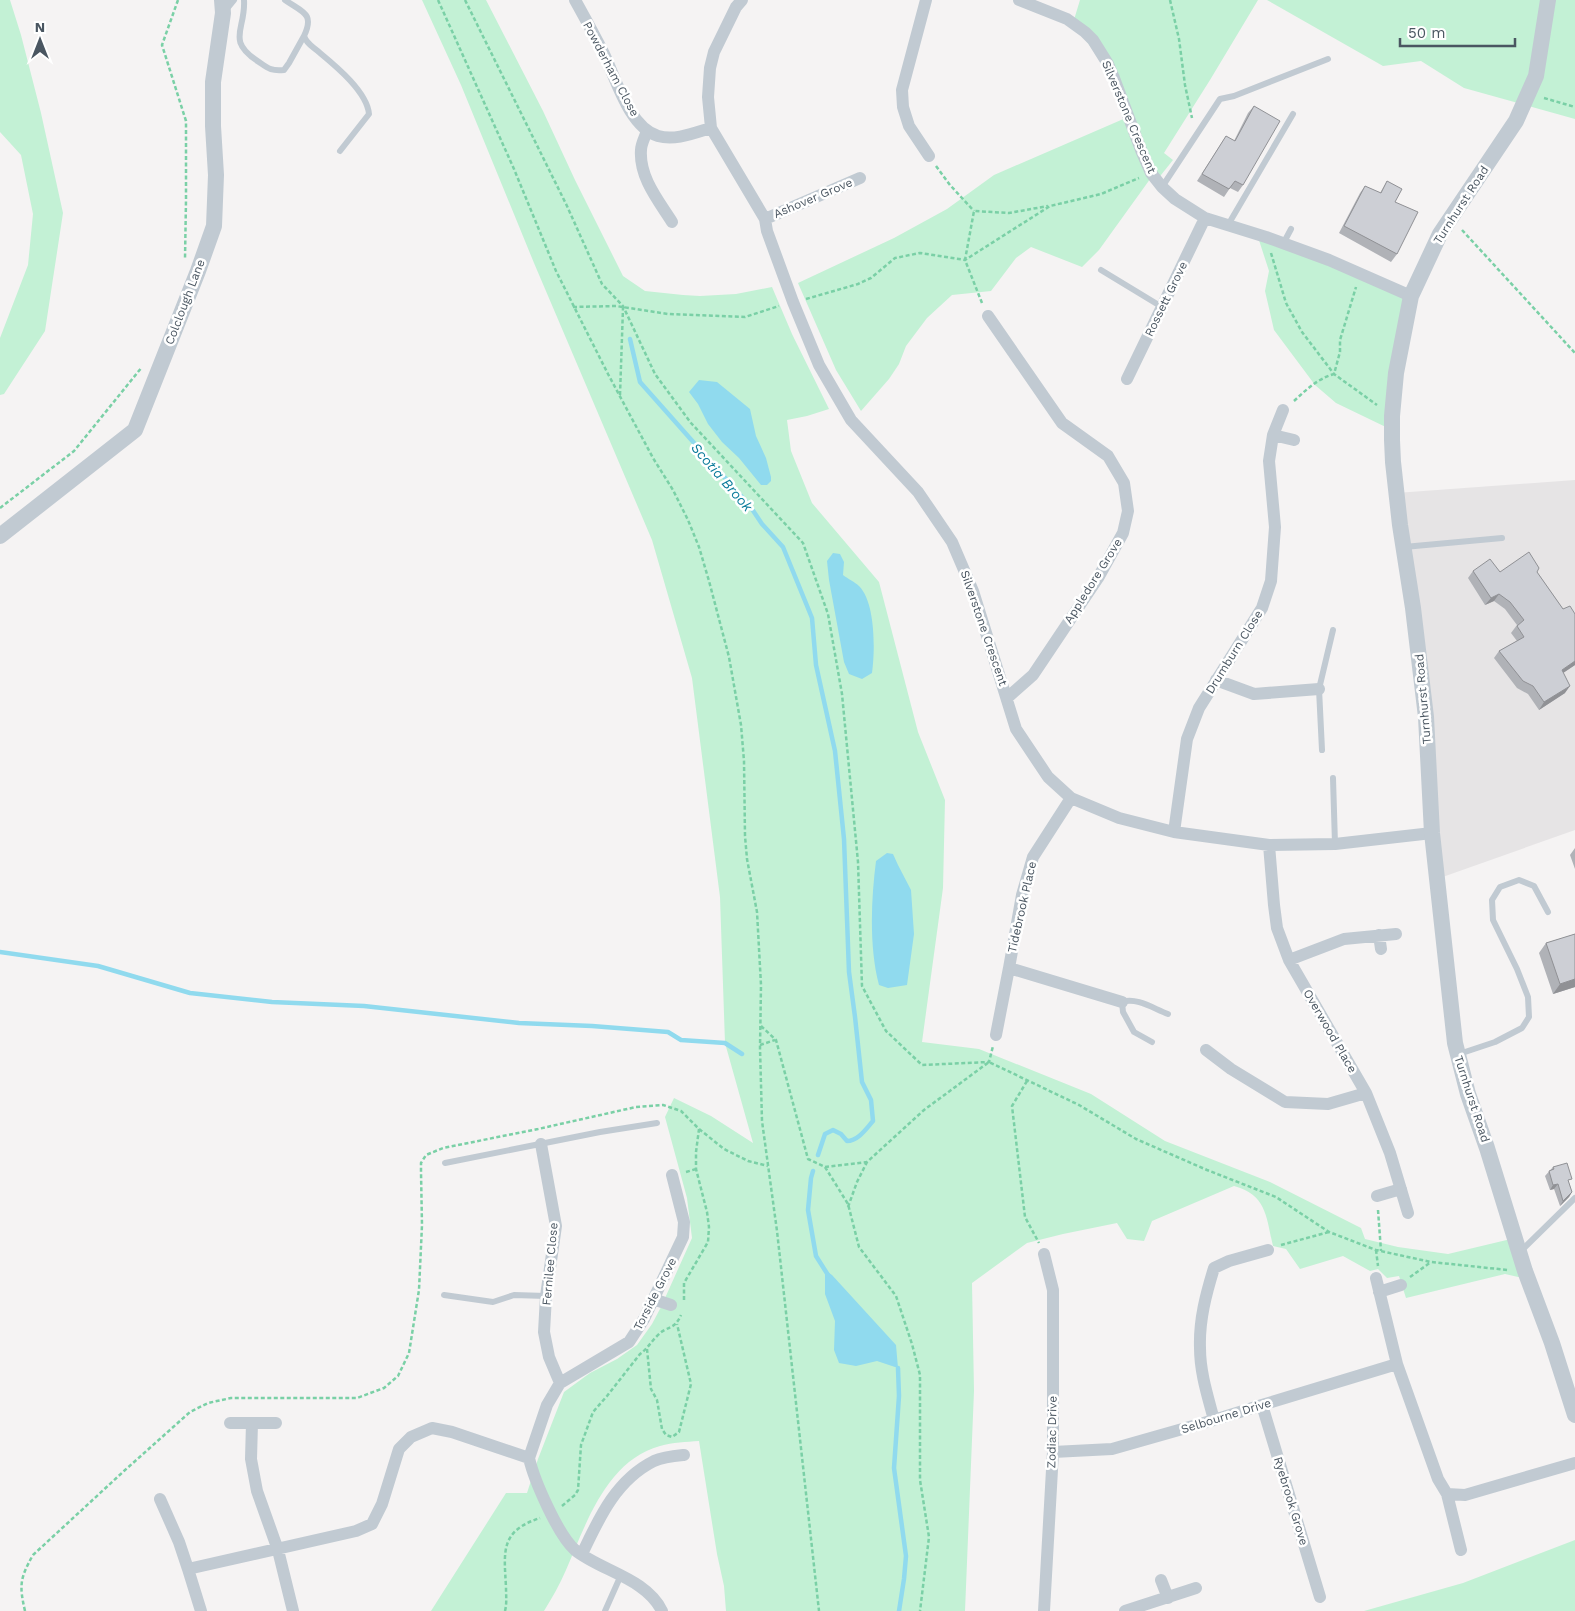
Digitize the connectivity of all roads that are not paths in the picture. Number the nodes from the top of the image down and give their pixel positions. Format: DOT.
graph roads {
  1 [pos="234,0"];
  2 [pos="244,0"];
  3 [pos="285,0"];
  4 [pos="575,0"];
  5 [pos="742,0"];
  6 [pos="926,0"];
  7 [pos="1022,0"];
  8 [pos="1548,0"];
  9 [pos="222,7"];
  10 [pos="304,36"];
  11 [pos="1328,59"];
  12 [pos="1293,114"];
  13 [pos="711,128"];
  14 [pos="647,131"];
  15 [pos="340,151"];
  16 [pos="929,156"];
  17 [pos="860,178"];
  18 [pos="1162,187"];
  19 [pos="1205,218"];
  20 [pos="765,219"];
  21 [pos="672,222"];
  22 [pos="1228,226"];
  23 [pos="1291,229"];
  24 [pos="1283,244"];
  25 [pos="1101,270"];
  26 [pos="1411,296"];
  27 [pos="1162,306"];
  28 [pos="988,316"];
  29 [pos="1127,380"];
  30 [pos="1283,410"];
  31 [pos="1273,435"];
  32 [pos="1294,440"];
  33 [pos="0,536"];
  34 [pos="1502,538"];
  35 [pos="1404,547"];
  36 [pos="1333,630"];
  37 [pos="1216,680"];
  38 [pos="1319,688"];
  39 [pos="1007,698"];
  40 [pos="1322,750"];
  41 [pos="1333,778"];
  42 [pos="1071,798"];
  43 [pos="1174,832"];
  44 [pos="1432,832"];
  45 [pos="1335,844"];
  46 [pos="1268,845"];
  47 [pos="1548,912"];
  48 [pos="1396,934"];
  49 [pos="1378,935"];
  50 [pos="1381,950"];
  51 [pos="1290,960"];
  52 [pos="1009,968"];
  53 [pos="1122,1002"];
  54 [pos="1168,1014"];
  55 [pos="996,1035"];
  56 [pos="1152,1042"];
  57 [pos="1206,1050"];
  58 [pos="1458,1055"];
  59 [pos="1366,1092"];
  60 [pos="656,1123"];
  61 [pos="541,1144"];
  62 [pos="444,1163"];
  63 [pos="672,1175"];
  64 [pos="1401,1190"];
  65 [pos="1377,1196"];
  66 [pos="1575,1198"];
  67 [pos="1408,1213"];
  68 [pos="1268,1250"];
  69 [pos="1520,1252"];
  70 [pos="1044,1254"];
  71 [pos="1376,1278"];
  72 [pos="1401,1285"];
  73 [pos="1380,1292"];
  74 [pos="444,1295"];
  75 [pos="546,1296"];
  76 [pos="653,1299"];
  77 [pos="677,1307"];
  78 [pos="1397,1364"];
  79 [pos="560,1383"];
  80 [pos="1262,1405"];
  81 [pos="1575,1415"];
  82 [pos="1214,1420"];
  83 [pos="230,1423"];
  84 [pos="252,1423"];
  85 [pos="276,1423"];
  86 [pos="1053,1452"];
  87 [pos="684,1454"];
  88 [pos="529,1458"];
  89 [pos="1575,1463"];
  90 [pos="1447,1494"];
  91 [pos="160,1499"];
  92 [pos="278,1550"];
  93 [pos="1461,1550"];
  94 [pos="582,1554"];
  95 [pos="188,1569"];
  96 [pos="621,1575"];
  97 [pos="1162,1580"];
  98 [pos="1196,1588"];
  99 [pos="1320,1597"];
  100 [pos="1168,1598"];
  101 [pos="201,1611"];
  102 [pos="293,1611"];
  103 [pos="605,1611"];
  104 [pos="662,1611"];
  105 [pos="1044,1611"];
  106 [pos="1125,1611"];
  1 -- 9 [label="lane"];
  2 -- 10 [label="lane"];
  3 -- 10 [label="lane"];
  4 -- 14 [label="street, Powderham Close"];
  5 -- 13 [label="street, Silverstone Crescent"];
  6 -- 16 [label="street"];
  7 -- 18 [label="street, Silverstone Crescent"];
  8 -- 26 [label="street, Turnhurst Road"];
  9 -- 33 [label="street, Colclough Lane"];
  10 -- 15 [label="lane"];
  11 -- 18 [label="lane"];
  12 -- 22 [label="lane"];
  13 -- 14 [label="street"];
  13 -- 20 [label="street, Silverstone Crescent"];
  14 -- 21 [label="street"];
  17 -- 20 [label="street, Ashover Grove"];
  18 -- 19 [label="street, Silverstone Crescent"];
  19 -- 22 [label="street, Silverstone Crescent"];
  19 -- 27 [label="street, Rossett Grove"];
  20 -- 39 [label="street, Silverstone Crescent"];
  22 -- 24 [label="street, Silverstone Crescent"];
  23 -- 24 [label="lane"];
  24 -- 26 [label="street, Silverstone Crescent"];
  25 -- 27 [label="lane"];
  26 -- 35 [label="street, Turnhurst Road"];
  27 -- 29 [label="street, Rossett Grove"];
  28 -- 39 [label="street, Appledore Grove"];
  30 -- 31 [label="street, Drumburn Close"];
  31 -- 32 [label="street"];
  31 -- 37 [label="street, Drumburn Close"];
  34 -- 35 [label="lane"];
  35 -- 44 [label="street, Turnhurst Road"];
  36 -- 38 [label="lane"];
  37 -- 38 [label="street"];
  37 -- 43 [label="street, Drumburn Close"];
  38 -- 40 [label="lane"];
  39 -- 42 [label="street, Silverstone Crescent"];
  41 -- 45 [label="lane"];
  42 -- 43 [label="street, Silverstone Crescent"];
  42 -- 52 [label="street, Tidebrook Place"];
  43 -- 46 [label="street, Silverstone Crescent"];
  44 -- 45 [label="street, Silverstone Crescent"];
  44 -- 58 [label="street, Turnhurst Road"];
  45 -- 46 [label="street, Silverstone Crescent"];
  46 -- 51 [label="street, Overwood Place"];
  47 -- 58 [label="lane"];
  48 -- 49 [label="street"];
  49 -- 50 [label="street"];
  49 -- 51 [label="street"];
  51 -- 59 [label="street, Overwood Place"];
  52 -- 53 [label="street, Tidebrook Place"];
  52 -- 55 [label="street"];
  53 -- 54 [label="lane"];
  53 -- 56 [label="lane"];
  57 -- 59 [label="street"];
  58 -- 69 [label="street, Turnhurst Road"];
  59 -- 64 [label="street, Overwood Place"];
  60 -- 61 [label="lane"];
  61 -- 62 [label="lane"];
  61 -- 75 [label="street, Fernilee Close"];
  63 -- 76 [label="street, Torside Grove"];
  64 -- 65 [label="street"];
  64 -- 67 [label="street, Overwood Place"];
  66 -- 69 [label="lane"];
  68 -- 82 [label="street"];
  69 -- 81 [label="street, Turnhurst Road"];
  70 -- 86 [label="street, Zodiac Drive"];
  71 -- 73 [label="street"];
  72 -- 73 [label="street"];
  73 -- 78 [label="street"];
  74 -- 75 [label="lane"];
  75 -- 79 [label="street, Fernilee Close"];
  76 -- 77 [label="street"];
  76 -- 79 [label="street, Torside Grove"];
  78 -- 80 [label="street, Selbourne Drive"];
  78 -- 90 [label="street"];
  79 -- 88 [label="street, Torside Grove"];
  80 -- 82 [label="street, Selbourne Drive"];
  80 -- 99 [label="street, Ryebrook Grove"];
  82 -- 86 [label="street, Selbourne Drive"];
  83 -- 84 [label="street"];
  84 -- 85 [label="street"];
  84 -- 92 [label="street"];
  86 -- 105 [label="street, Zodiac Drive"];
  87 -- 94 [label="street"];
  88 -- 92 [label="street"];
  88 -- 94 [label="street"];
  89 -- 90 [label="street"];
  90 -- 93 [label="street"];
  91 -- 95 [label="street"];
  92 -- 95 [label="street"];
  92 -- 102 [label="street"];
  94 -- 96 [label="street"];
  95 -- 101 [label="street"];
  96 -- 103 [label="lane"];
  96 -- 104 [label="street"];
  97 -- 100 [label="street"];
  98 -- 100 [label="street"];
  100 -- 106 [label="street"];
}
